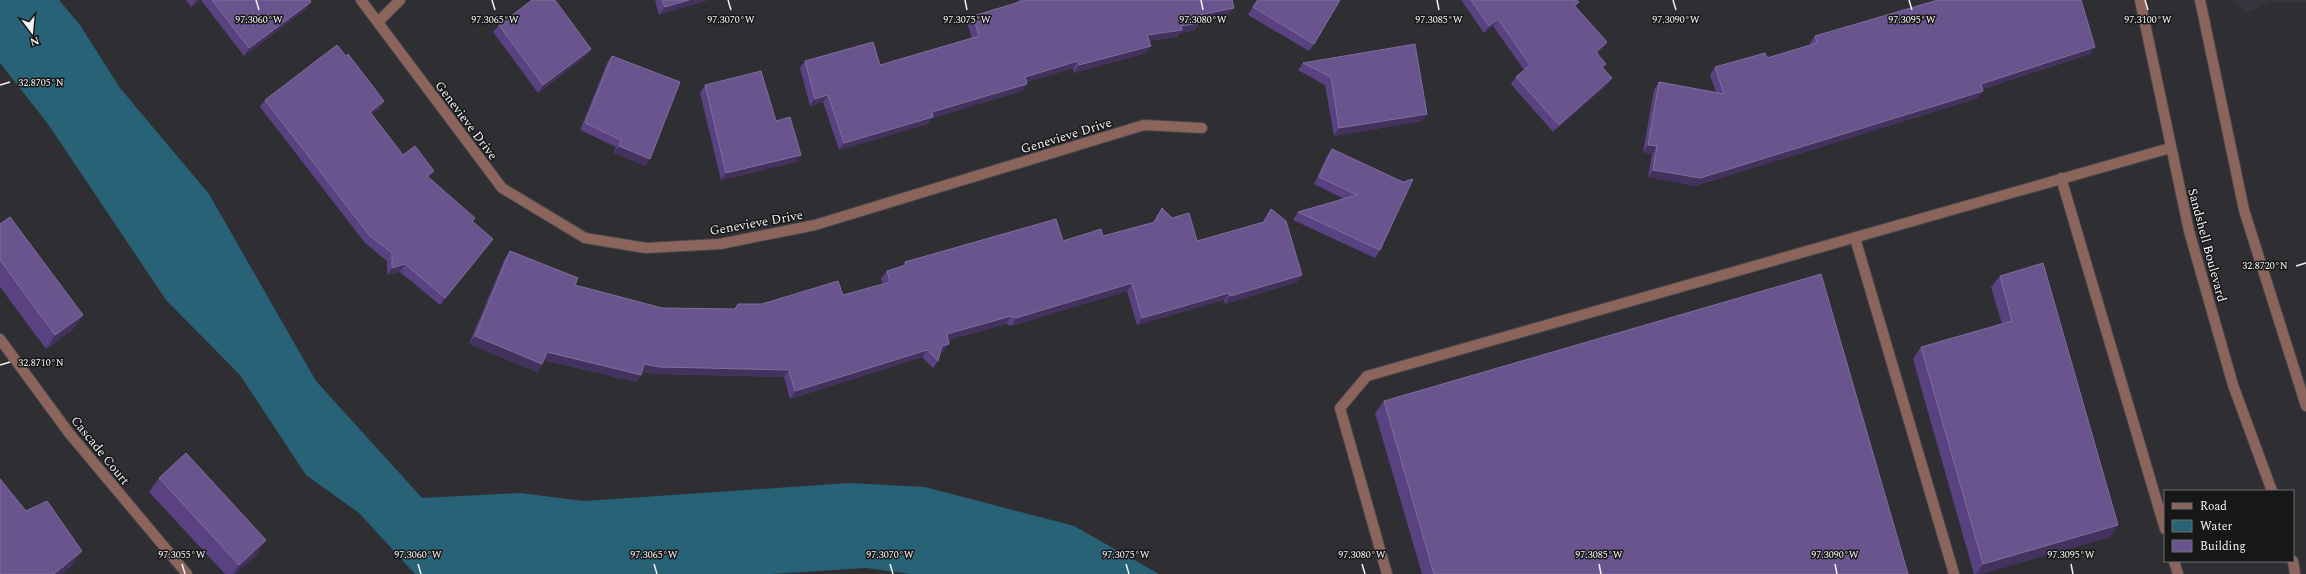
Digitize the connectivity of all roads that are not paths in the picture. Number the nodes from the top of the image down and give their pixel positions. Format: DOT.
graph roads {
  1 [pos="361,0"];
  2 [pos="400,0"];
  3 [pos="2140,0"];
  4 [pos="2200,0"];
  5 [pos="378,22"];
  6 [pos="1202,128"];
  7 [pos="2170,148"];
  8 [pos="2061,178"];
  9 [pos="1855,238"];
  10 [pos="0,339"];
  11 [pos="2306,406"];
  12 [pos="2272,490"];
  13 [pos="2164,526"];
  14 [pos="2174,562"];
  15 [pos="2293,562"];
  16 [pos="187,574"];
  17 [pos="1387,574"];
  18 [pos="1954,574"];
  19 [pos="2178,574"];
  20 [pos="2295,574"];
  1 -- 5 [label="street, Genevieve Drive"];
  2 -- 5 [label="street"];
  3 -- 7 [label="street, Sandshell Boulevard"];
  4 -- 11 [label="street"];
  5 -- 6 [label="street, Genevieve Drive"];
  7 -- 8 [label="street"];
  7 -- 12 [label="street, Sandshell Boulevard"];
  8 -- 9 [label="street"];
  8 -- 13 [label="street"];
  9 -- 17 [label="street"];
  9 -- 18 [label="street"];
  10 -- 16 [label="street, Cascade Court"];
  14 -- 19 [label="street"];
  15 -- 20 [label="street"];
}
